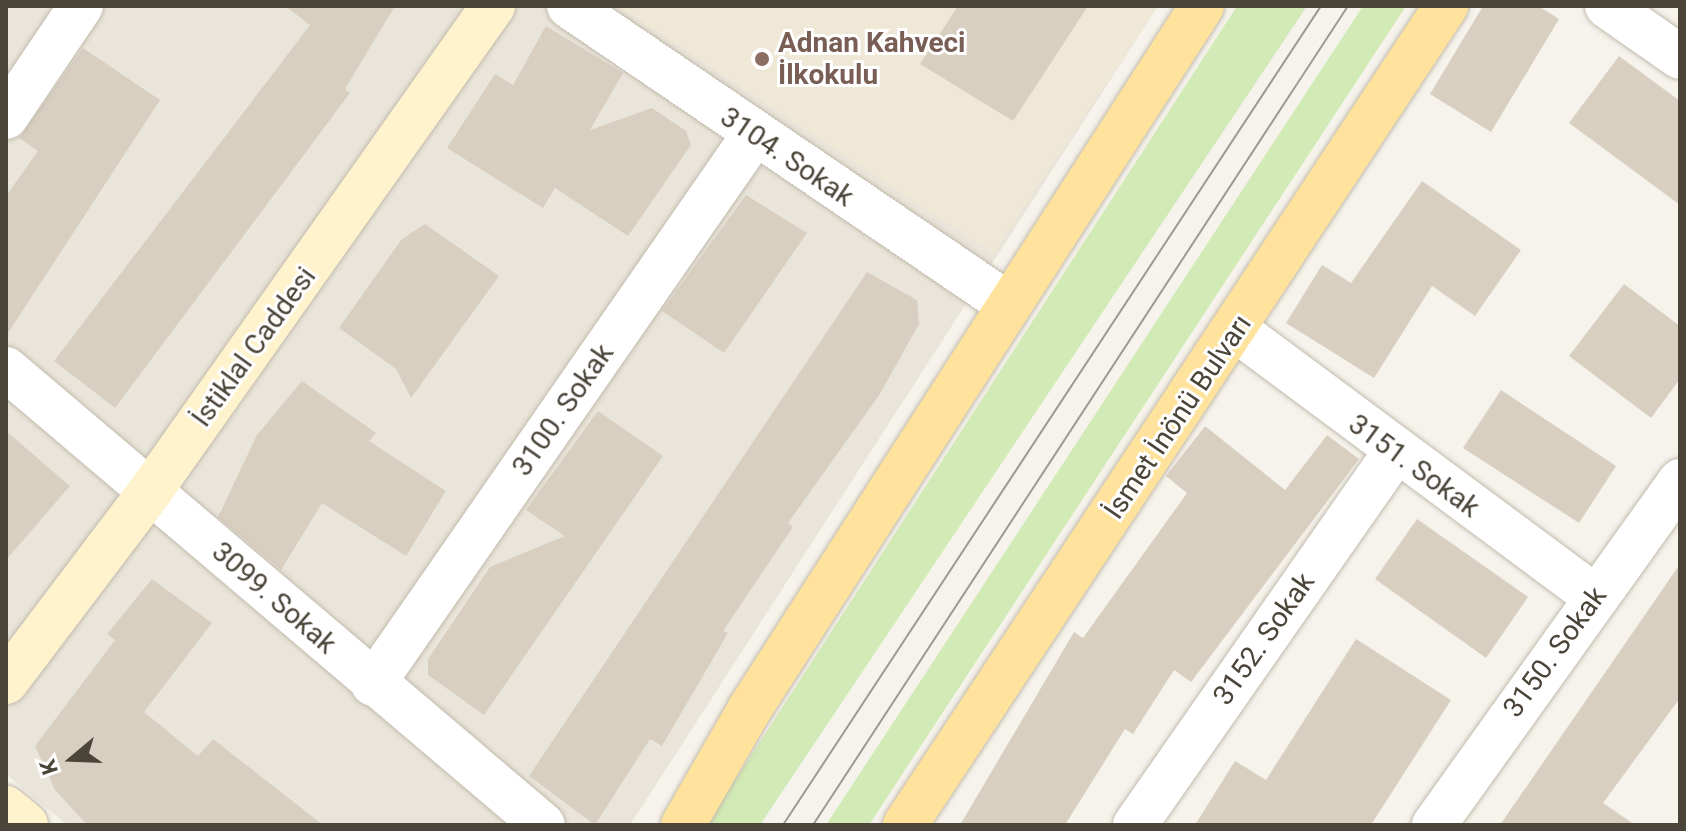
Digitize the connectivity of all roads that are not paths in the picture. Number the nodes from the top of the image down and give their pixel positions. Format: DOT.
graph roads {
  1 [pos="81,6"];
  2 [pos="493,6"];
  3 [pos="569,6"];
  4 [pos="1202,6"];
  5 [pos="1446,6"];
  6 [pos="1607,6"];
  7 [pos="1680,57"];
  8 [pos="18,72"];
  9 [pos="6,117"];
  10 [pos="753,136"];
  11 [pos="1008,304"];
  12 [pos="1236,330"];
  13 [pos="6,369"];
  14 [pos="1394,454"];
  15 [pos="1680,481"];
  16 [pos="151,490"];
  17 [pos="1596,597"];
  18 [pos="6,682"];
  19 [pos="373,684"];
  20 [pos="6,808"];
  21 [pos="26,825"];
  22 [pos="543,825"];
  23 [pos="683,825"];
  24 [pos="905,825"];
  25 [pos="1135,825"];
  26 [pos="1434,825"];
  1 -- 8 [label="street"];
  2 -- 16 [label="street, İstiklal Caddesi"];
  3 -- 10 [label="street, 3104. Sokak"];
  4 -- 11 [label="main road"];
  5 -- 12 [label="main road, İsmet İnönü Bulvarı"];
  6 -- 7 [label="street"];
  8 -- 9 [label="street"];
  10 -- 11 [label="street, 3104. Sokak"];
  10 -- 19 [label="street, 3100. Sokak"];
  11 -- 23 [label="main road"];
  12 -- 14 [label="street, 3151. Sokak"];
  12 -- 24 [label="main road, İsmet İnönü Bulvarı"];
  13 -- 16 [label="street, 3099. Sokak"];
  14 -- 17 [label="street, 3151. Sokak"];
  14 -- 25 [label="street, 3152. Sokak"];
  15 -- 17 [label="street, 3150. Sokak"];
  16 -- 18 [label="street, İstiklal Caddesi"];
  16 -- 19 [label="street, 3099. Sokak"];
  17 -- 26 [label="street, 3150. Sokak"];
  19 -- 22 [label="street, 3099. Sokak"];
  20 -- 21 [label="street"];
}
